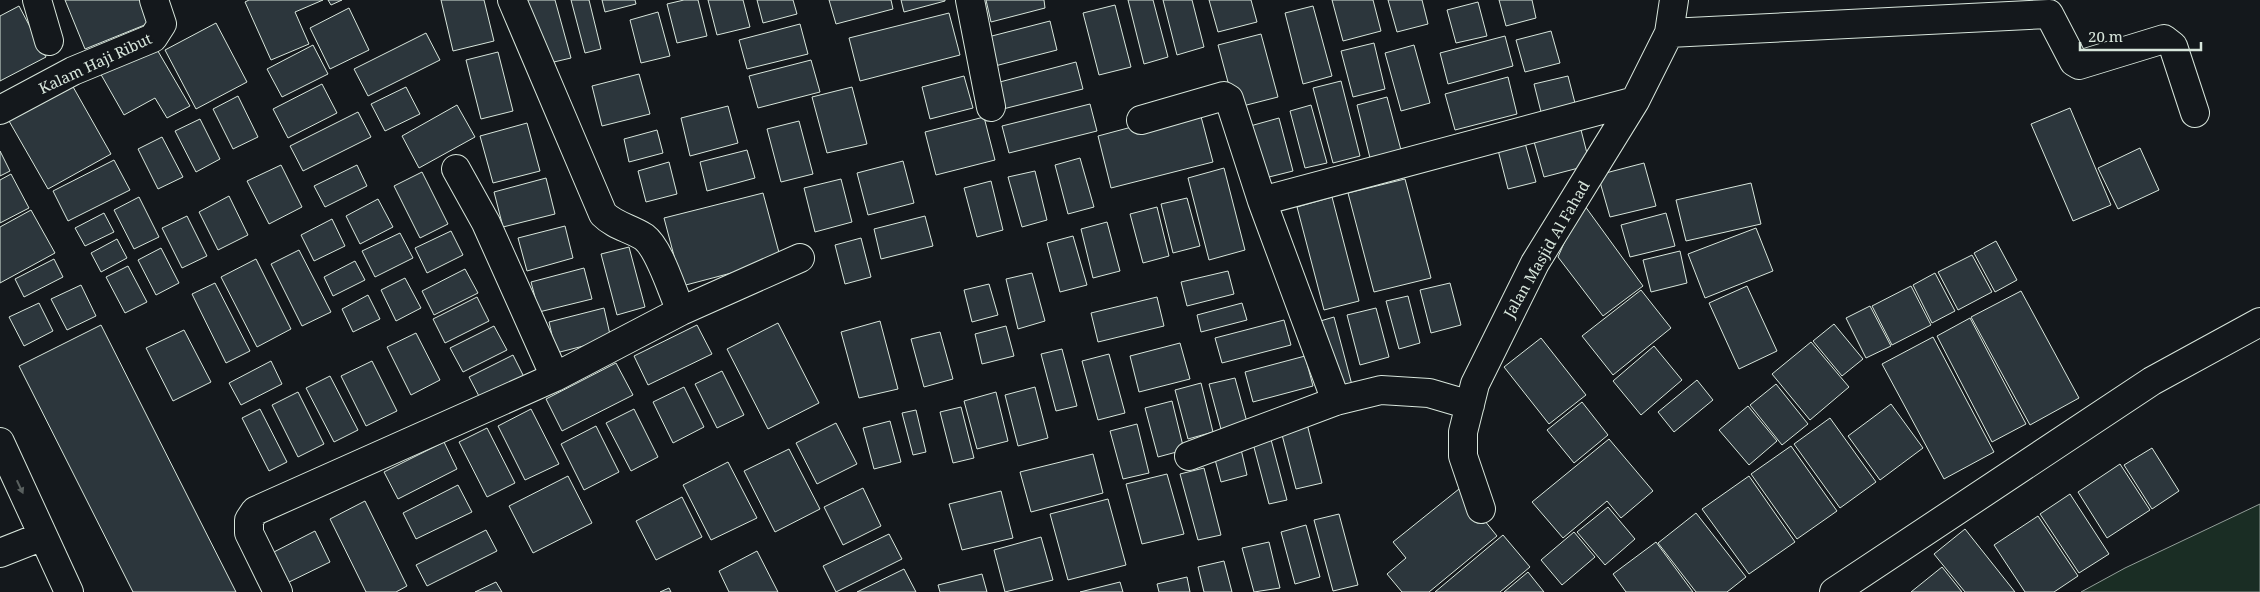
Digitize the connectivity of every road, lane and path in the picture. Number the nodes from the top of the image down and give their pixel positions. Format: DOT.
graph roads {
  1 [pos="37,0"];
  2 [pos="154,0"];
  3 [pos="512,0"];
  4 [pos="970,0"];
  5 [pos="1674,0"];
  6 [pos="1669,34"];
  7 [pos="49,41"];
  8 [pos="1635,101"];
  9 [pos="991,107"];
  10 [pos="0,110"];
  11 [pos="2195,112"];
  12 [pos="1142,120"];
  13 [pos="456,170"];
  14 [pos="1262,201"];
  15 [pos="800,258"];
  16 [pos="681,311"];
  17 [pos="2260,322"];
  18 [pos="555,377"];
  19 [pos="1336,401"];
  20 [pos="1470,405"];
  21 [pos="0,442"];
  22 [pos="1190,456"];
  23 [pos="1481,509"];
  24 [pos="43,536"];
  25 [pos="0,553"];
  26 [pos="69,592"];
  27 [pos="278,592"];
  28 [pos="1834,592"];
  1 -- 7 [label="street"];
  2 -- 10 [label="street, Kalam Haji Ribut"];
  3 -- 16 [label="street"];
  4 -- 9 [label="street"];
  5 -- 6 [label="street, Jalan Masjid Al Fahad"];
  6 -- 8 [label="street, Jalan Masjid Al Fahad"];
  6 -- 11 [label="street"];
  8 -- 14 [label="street"];
  8 -- 20 [label="street, Jalan Masjid Al Fahad"];
  12 -- 14 [label="street"];
  13 -- 18 [label="street"];
  14 -- 19 [label="street"];
  15 -- 16 [label="street"];
  16 -- 18 [label="street"];
  17 -- 28 [label="street"];
  18 -- 27 [label="street"];
  19 -- 20 [label="street"];
  19 -- 22 [label="street"];
  20 -- 23 [label="street, Jalan Masjid Al Fahad"];
  21 -- 24 [label="street, one-way"];
  24 -- 25 [label="street"];
  24 -- 26 [label="street"];
}
